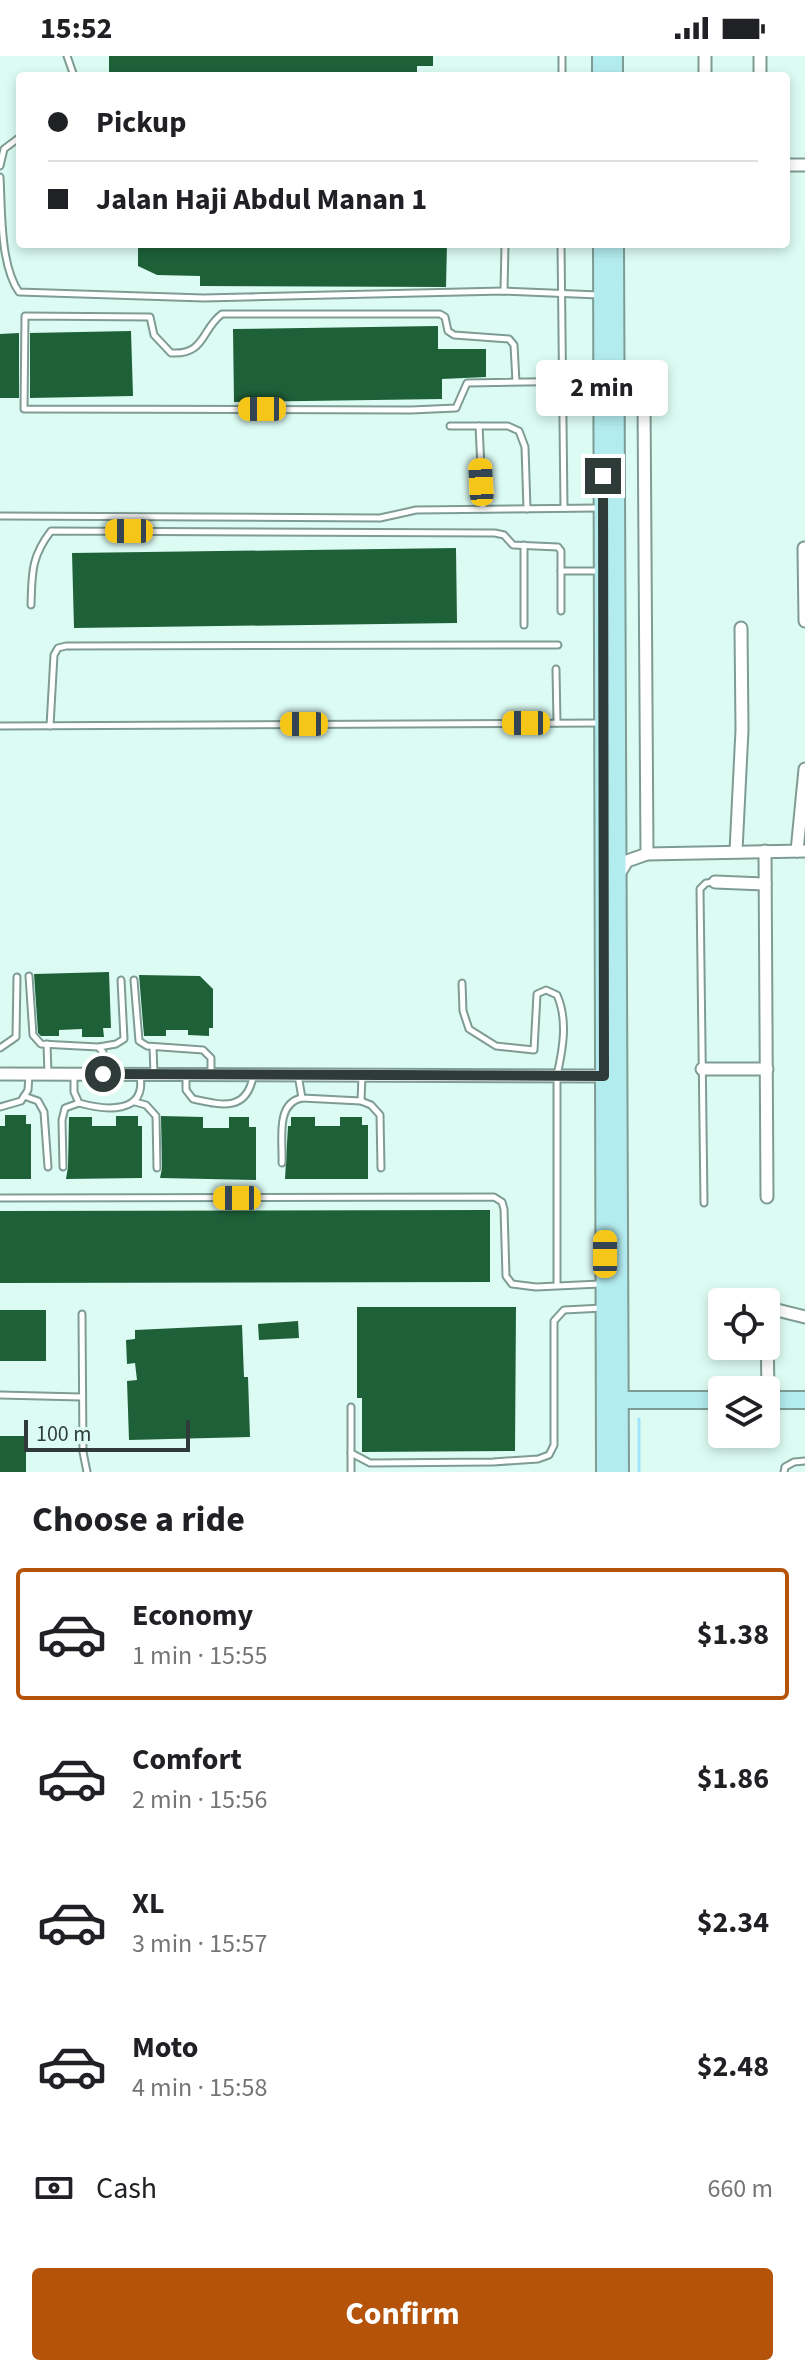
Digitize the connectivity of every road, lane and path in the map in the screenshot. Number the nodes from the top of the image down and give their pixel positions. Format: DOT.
graph roads {
  1 [pos="16,140"];
  2 [pos="0,166"];
  3 [pos="0,177"];
  4 [pos="505,248"];
  5 [pos="561,248"];
  6 [pos="602,248"];
  7 [pos="615,248"];
  8 [pos="504,291"];
  9 [pos="562,293"];
  10 [pos="602,295"];
  11 [pos="563,381"];
  12 [pos="516,382"];
  13 [pos="618,389"];
  14 [pos="450,426"];
  15 [pos="479,426"];
  16 [pos="564,508"];
  17 [pos="603,508"];
  18 [pos="483,509"];
  19 [pos="527,509"];
  20 [pos="0,516"];
  21 [pos="524,545"];
  22 [pos="804,548"];
  23 [pos="561,571"];
  24 [pos="603,571"];
  25 [pos="31,605"];
  26 [pos="561,611"];
  27 [pos="805,621"];
  28 [pos="524,625"];
  29 [pos="741,628"];
  30 [pos="558,645"];
  31 [pos="556,669"];
  32 [pos="557,723"];
  33 [pos="603,723"];
  34 [pos="0,726"];
  35 [pos="50,726"];
  36 [pos="805,769"];
  37 [pos="616,831"];
  38 [pos="736,851"];
  39 [pos="765,851"];
  40 [pos="801,851"];
  41 [pos="647,854"];
  42 [pos="617,879"];
  43 [pos="715,882"];
  44 [pos="765,884"];
  45 [pos="29,976"];
  46 [pos="17,977"];
  47 [pos="121,980"];
  48 [pos="134,980"];
  49 [pos="462,983"];
  50 [pos="47,1044"];
  51 [pos="98,1047"];
  52 [pos="153,1047"];
  53 [pos="0,1048"];
  54 [pos="702,1069"];
  55 [pos="767,1069"];
  56 [pos="0,1074"];
  57 [pos="29,1074"];
  58 [pos="48,1074"];
  59 [pos="74,1074"];
  60 [pos="103,1074"];
  61 [pos="140,1074"];
  62 [pos="154,1074"];
  63 [pos="186,1074"];
  64 [pos="211,1074"];
  65 [pos="253,1074"];
  66 [pos="298,1074"];
  67 [pos="362,1075"];
  68 [pos="557,1075"];
  69 [pos="604,1076"];
  70 [pos="24,1096"];
  71 [pos="302,1098"];
  72 [pos="361,1101"];
  73 [pos="135,1102"];
  74 [pos="79,1103"];
  75 [pos="0,1107"];
  76 [pos="282,1163"];
  77 [pos="48,1167"];
  78 [pos="63,1167"];
  79 [pos="157,1168"];
  80 [pos="381,1168"];
  81 [pos="767,1197"];
  82 [pos="0,1198"];
  83 [pos="704,1203"];
  84 [pos="605,1284"];
  85 [pos="557,1285"];
  86 [pos="605,1308"];
  87 [pos="82,1314"];
  88 [pos="805,1317"];
  89 [pos="619,1358"];
  90 [pos="767,1376"];
  91 [pos="0,1395"];
  92 [pos="81,1397"];
  93 [pos="612,1400"];
  94 [pos="708,1400"];
  95 [pos="780,1400"];
  96 [pos="805,1400"];
  97 [pos="657,1401"];
  98 [pos="351,1407"];
  99 [pos="620,1436"];
  100 [pos="351,1453"];
  101 [pos="805,1461"];
  102 [pos="87,1472"];
  103 [pos="351,1472"];
  104 [pos="605,1472"];
  105 [pos="620,1472"];
  106 [pos="784,1472"];
  1 -- 2 [label="lane"];
  3 -- 8 [label="lane"];
  4 -- 8 [label="lane"];
  5 -- 9 [label="lane"];
  6 -- 10 [label="street"];
  7 -- 13 [label="street"];
  8 -- 9 [label="lane"];
  9 -- 10 [label="lane"];
  9 -- 11 [label="lane"];
  10 -- 13 [label="street"];
  11 -- 12 [label="lane"];
  11 -- 13 [label="lane"];
  11 -- 16 [label="lane"];
  12 -- 12 [label="lane"];
  13 -- 17 [label="street"];
  13 -- 37 [label="street"];
  13 -- 41 [label="street"];
  14 -- 15 [label="lane"];
  15 -- 18 [label="lane"];
  15 -- 19 [label="lane"];
  16 -- 17 [label="lane"];
  16 -- 19 [label="lane"];
  17 -- 24 [label="street"];
  18 -- 19 [label="lane"];
  18 -- 20 [label="lane"];
  21 -- 23 [label="lane"];
  21 -- 25 [label="lane"];
  21 -- 28 [label="lane"];
  22 -- 27 [label="street"];
  23 -- 24 [label="lane"];
  23 -- 26 [label="lane"];
  24 -- 33 [label="street"];
  29 -- 38 [label="street"];
  30 -- 35 [label="lane"];
  31 -- 32 [label="lane"];
  32 -- 33 [label="lane"];
  32 -- 35 [label="lane"];
  33 -- 69 [label="street"];
  34 -- 35 [label="lane"];
  36 -- 40 [label="street"];
  37 -- 41 [label="street"];
  37 -- 42 [label="street"];
  38 -- 39 [label="street"];
  38 -- 41 [label="street"];
  39 -- 40 [label="street"];
  39 -- 44 [label="street"];
  41 -- 42 [label="street"];
  42 -- 89 [label="street"];
  43 -- 44 [label="street"];
  43 -- 54 [label="lane"];
  44 -- 55 [label="street"];
  45 -- 50 [label="lane"];
  46 -- 53 [label="lane"];
  47 -- 51 [label="lane"];
  48 -- 52 [label="lane"];
  49 -- 68 [label="lane"];
  50 -- 51 [label="lane"];
  50 -- 58 [label="lane"];
  51 -- 60 [label="lane"];
  52 -- 62 [label="lane"];
  52 -- 64 [label="lane"];
  54 -- 55 [label="street"];
  54 -- 83 [label="lane"];
  55 -- 81 [label="street"];
  56 -- 57 [label="street"];
  57 -- 58 [label="street"];
  57 -- 70 [label="lane"];
  58 -- 59 [label="street"];
  59 -- 60 [label="street"];
  59 -- 74 [label="lane"];
  60 -- 61 [label="street"];
  61 -- 62 [label="street"];
  61 -- 73 [label="lane"];
  62 -- 63 [label="street"];
  63 -- 64 [label="street"];
  63 -- 65 [label="lane"];
  64 -- 65 [label="street"];
  65 -- 66 [label="street"];
  66 -- 67 [label="street"];
  66 -- 71 [label="lane"];
  67 -- 68 [label="street"];
  67 -- 72 [label="lane"];
  68 -- 69 [label="street"];
  68 -- 85 [label="lane"];
  69 -- 84 [label="street"];
  70 -- 75 [label="lane"];
  70 -- 77 [label="lane"];
  71 -- 72 [label="lane"];
  71 -- 76 [label="lane"];
  72 -- 80 [label="lane"];
  73 -- 74 [label="lane"];
  73 -- 79 [label="lane"];
  74 -- 78 [label="lane"];
  82 -- 85 [label="lane"];
  84 -- 85 [label="lane"];
  84 -- 86 [label="street"];
  86 -- 93 [label="street"];
  86 -- 100 [label="lane"];
  87 -- 92 [label="lane"];
  88 -- 90 [label="street"];
  89 -- 93 [label="street"];
  89 -- 97 [label="street"];
  91 -- 92 [label="lane"];
  92 -- 102 [label="lane"];
  93 -- 97 [label="street"];
  93 -- 99 [label="street"];
  93 -- 104 [label="street"];
  94 -- 97 [label="street"];
  95 -- 96 [label="street"];
  97 -- 99 [label="street"];
  98 -- 100 [label="lane"];
  99 -- 105 [label="street"];
  100 -- 103 [label="lane"];
  101 -- 106 [label="lane"];
}
